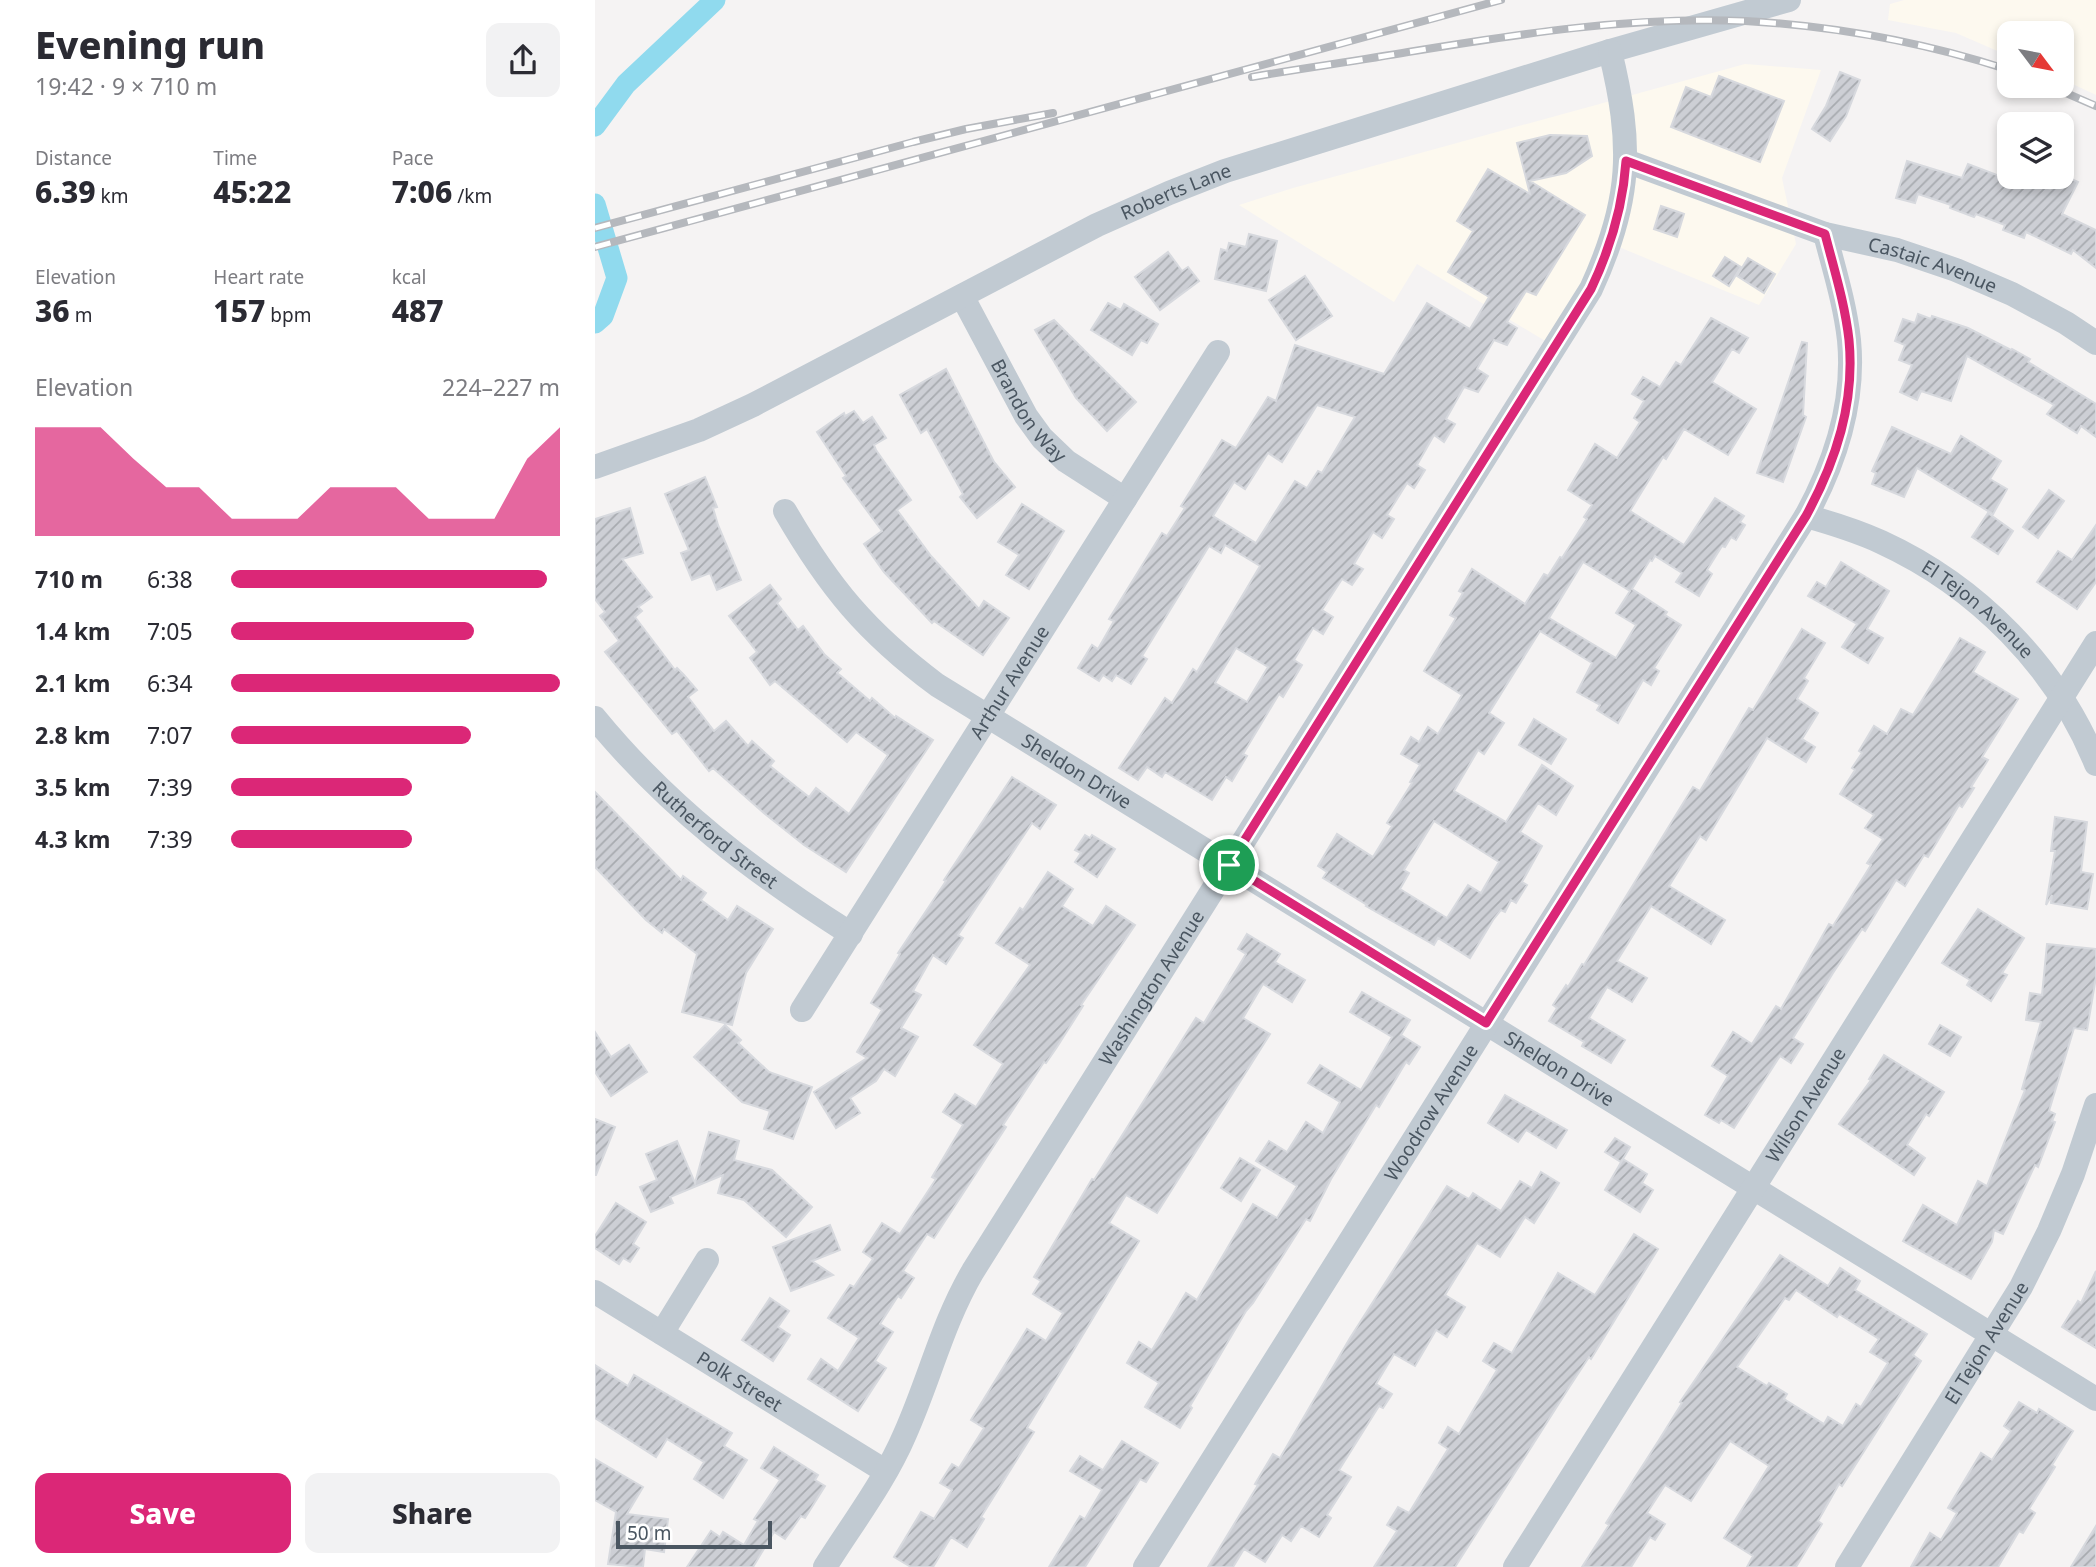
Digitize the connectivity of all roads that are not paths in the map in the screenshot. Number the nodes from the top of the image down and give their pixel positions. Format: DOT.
graph roads {
  1 [pos="1789,0"];
  2 [pos="1610,51"];
  3 [pos="1626,161"];
  4 [pos="1825,234"];
  5 [pos="962,296"];
  6 [pos="2096,343"];
  7 [pos="1218,352"];
  8 [pos="595,467"];
  9 [pos="1125,499"];
  10 [pos="785,511"];
  11 [pos="1806,516"];
  12 [pos="2096,643"];
  13 [pos="2062,698"];
  14 [pos="988,716"];
  15 [pos="595,718"];
  16 [pos="2096,764"];
  17 [pos="1229,865"];
  18 [pos="851,934"];
  19 [pos="802,1010"];
  20 [pos="1486,1023"];
  21 [pos="2096,1105"];
  22 [pos="1752,1188"];
  23 [pos="706,1260"];
  24 [pos="595,1292"];
  25 [pos="661,1333"];
  26 [pos="1992,1335"];
  27 [pos="2096,1399"];
  28 [pos="885,1471"];
  29 [pos="825,1567"];
  30 [pos="1145,1567"];
  31 [pos="1515,1567"];
  32 [pos="1847,1567"];
  1 -- 2 [label="street, Roberts Lane"];
  2 -- 3 [label="street"];
  2 -- 5 [label="street, Roberts Lane"];
  3 -- 4 [label="street, Castaic Avenue"];
  3 -- 17 [label="street, Washington Avenue"];
  4 -- 6 [label="street, Castaic Avenue"];
  4 -- 11 [label="street, Woodrow Avenue"];
  5 -- 8 [label="street, Roberts Lane"];
  5 -- 9 [label="street, Brandon Way"];
  7 -- 9 [label="street, Arthur Avenue"];
  9 -- 14 [label="street, Arthur Avenue"];
  10 -- 14 [label="street, Sheldon Drive"];
  11 -- 13 [label="street, El Tejon Avenue"];
  11 -- 20 [label="street, Woodrow Avenue"];
  12 -- 13 [label="street, Wilson Avenue"];
  13 -- 16 [label="street, El Tejon Avenue"];
  13 -- 22 [label="street, Wilson Avenue"];
  14 -- 17 [label="street, Sheldon Drive"];
  14 -- 18 [label="street, Arthur Avenue"];
  15 -- 18 [label="street, Rutherford Street"];
  17 -- 20 [label="street, Sheldon Drive"];
  17 -- 28 [label="street, Washington Avenue"];
  18 -- 19 [label="street, Arthur Avenue"];
  20 -- 22 [label="street, Sheldon Drive"];
  20 -- 30 [label="street, Woodrow Avenue"];
  21 -- 26 [label="street, El Tejon Avenue"];
  22 -- 26 [label="street, Sheldon Drive"];
  22 -- 31 [label="street, Wilson Avenue"];
  23 -- 25 [label="street"];
  24 -- 25 [label="street, Polk Street"];
  25 -- 28 [label="street, Polk Street"];
  26 -- 27 [label="street, Sheldon Drive"];
  26 -- 32 [label="street, El Tejon Avenue"];
  28 -- 29 [label="street, Washington Avenue"];
}
